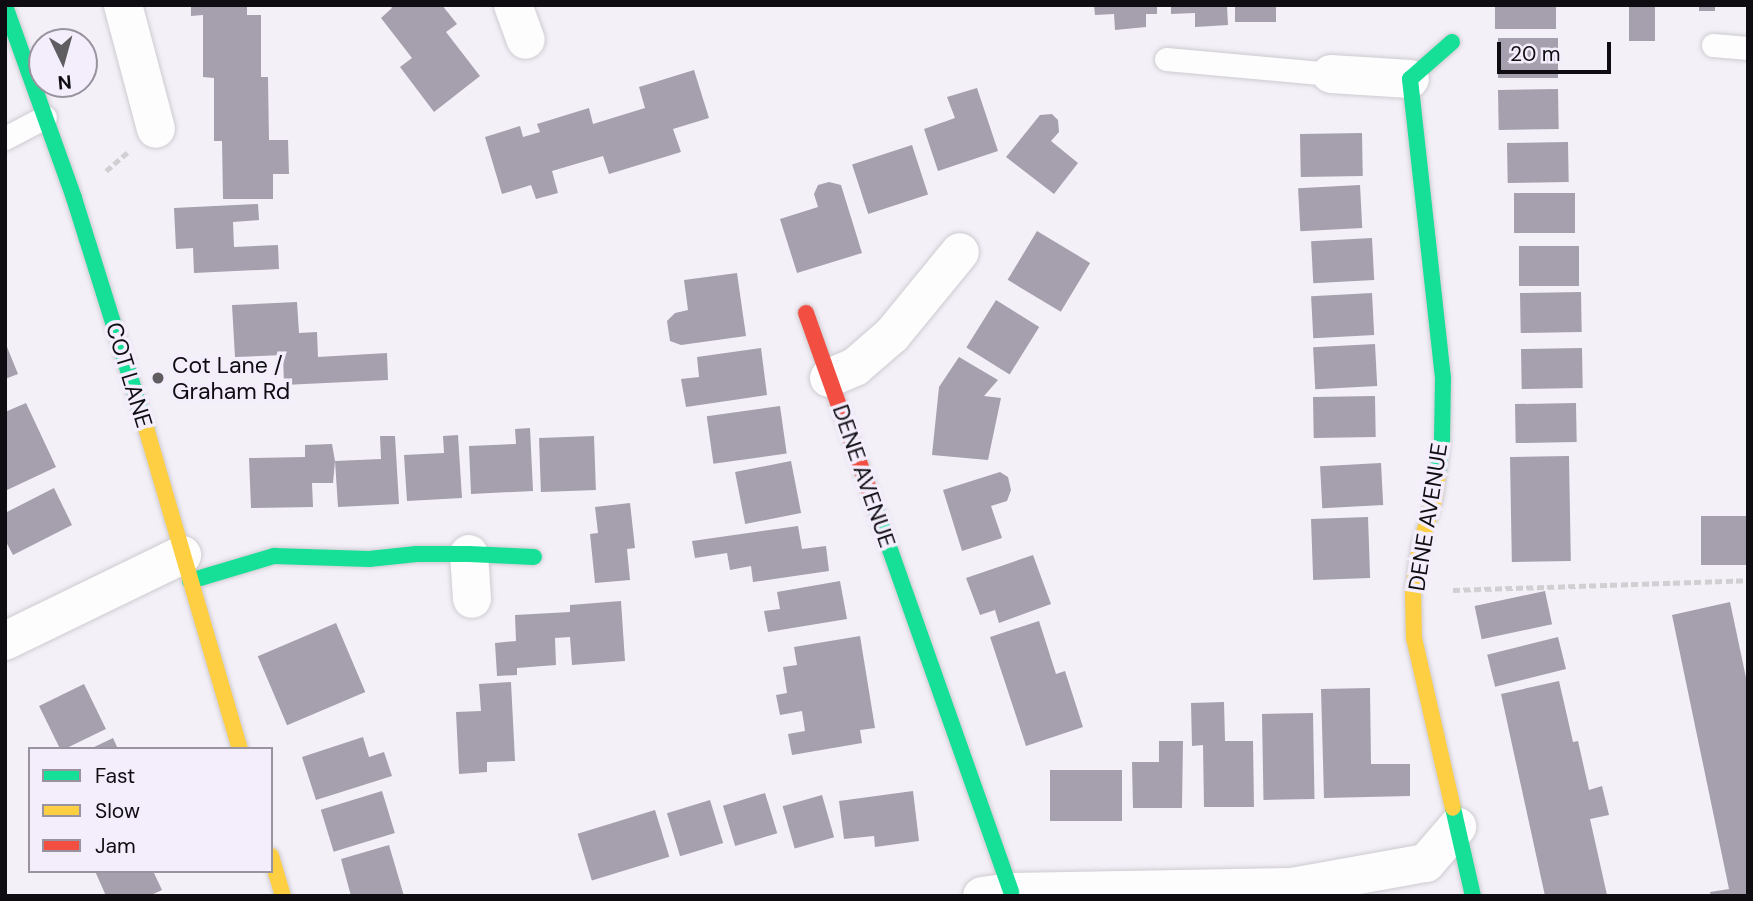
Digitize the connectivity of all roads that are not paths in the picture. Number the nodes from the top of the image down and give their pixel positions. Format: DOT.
graph roads {
  1 [pos="123,5"];
  2 [pos="5,6"];
  3 [pos="1452,42"];
  4 [pos="1713,45"];
  5 [pos="1748,48"];
  6 [pos="1166,59"];
  7 [pos="1331,74"];
  8 [pos="1410,79"];
  9 [pos="45,117"];
  10 [pos="156,129"];
  11 [pos="5,138"];
  12 [pos="960,252"];
  13 [pos="806,313"];
  14 [pos="829,378"];
  15 [pos="469,554"];
  16 [pos="534,557"];
  17 [pos="186,568"];
  18 [pos="472,598"];
  19 [pos="5,641"];
  20 [pos="239,747"];
  21 [pos="1457,827"];
  22 [pos="273,863"];
  23 [pos="996,894"];
  24 [pos="283,896"];
  25 [pos="1473,896"];
  1 -- 10 [label="street"];
  2 -- 9 [label="street, COT LANE"];
  3 -- 8 [label="street"];
  4 -- 5 [label="lane"];
  6 -- 7 [label="lane"];
  7 -- 8 [label="street"];
  8 -- 21 [label="street, DENE AVENUE"];
  9 -- 11 [label="lane"];
  9 -- 17 [label="street, COT LANE"];
  12 -- 14 [label="street, DENE AVENUE"];
  13 -- 14 [label="street, DENE AVENUE"];
  14 -- 23 [label="street, DENE AVENUE"];
  15 -- 16 [label="street"];
  15 -- 17 [label="street"];
  15 -- 18 [label="street"];
  17 -- 19 [label="street"];
  17 -- 20 [label="street, COT LANE"];
  21 -- 23 [label="street, DENE AVENUE"];
  21 -- 25 [label="street, DENE AVENUE"];
  22 -- 24 [label="street"];
}
